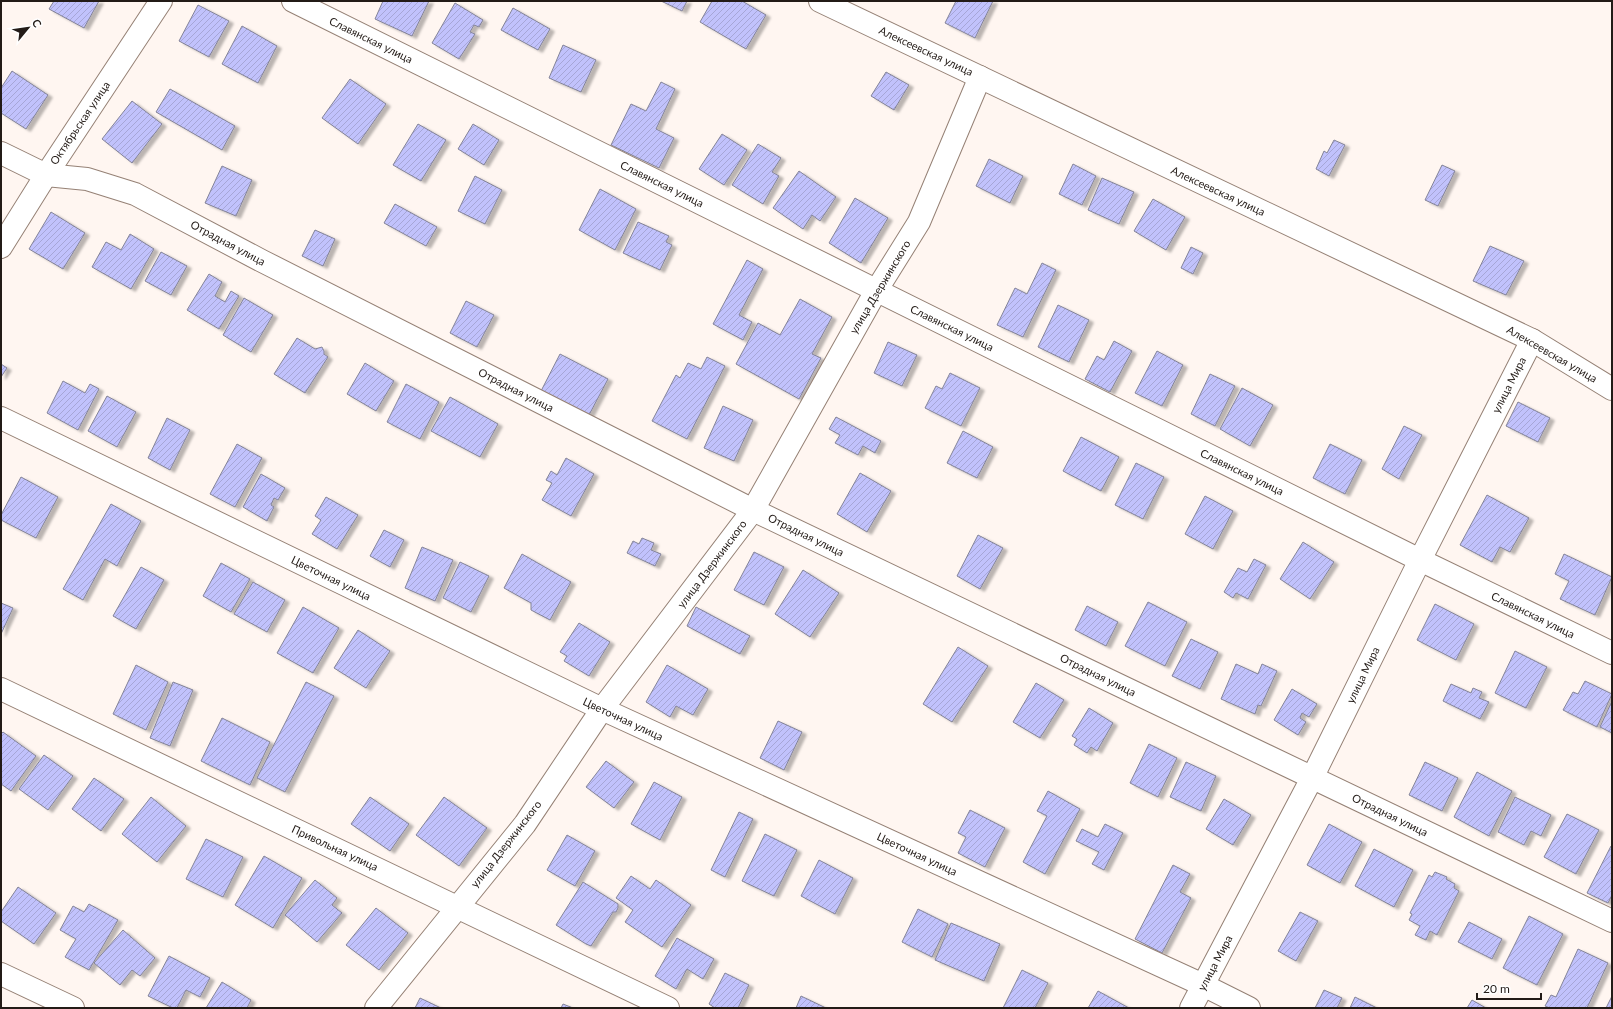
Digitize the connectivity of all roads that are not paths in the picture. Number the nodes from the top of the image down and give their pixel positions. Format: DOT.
graph roads {
  1 [pos="161,1"];
  2 [pos="293,1"];
  3 [pos="820,1"];
  4 [pos="980,77"];
  5 [pos="1,153"];
  6 [pos="46,175"];
  7 [pos="1,247"];
  8 [pos="876,291"];
  9 [pos="1532,340"];
  10 [pos="1612,389"];
  11 [pos="1,418"];
  12 [pos="753,510"];
  13 [pos="1420,560"];
  14 [pos="1612,653"];
  15 [pos="1,689"];
  16 [pos="602,710"];
  17 [pos="1312,778"];
  18 [pos="457,906"];
  19 [pos="1612,921"];
  20 [pos="1,974"];
  21 [pos="1203,985"];
  22 [pos="73,1008"];
  23 [pos="376,1008"];
  24 [pos="668,1008"];
  25 [pos="1191,1008"];
  26 [pos="1249,1008"];
  1 -- 6 [label="street, Октябрьская улица"];
  2 -- 8 [label="street, Славянская улица"];
  3 -- 4 [label="street, Алексеевская улица"];
  4 -- 8 [label="street, улица Дзержинского"];
  4 -- 9 [label="street, Алексеевская улица"];
  5 -- 6 [label="street, Отрадная улица"];
  6 -- 7 [label="street, Октябрьская улица"];
  6 -- 12 [label="street, Отрадная улица"];
  8 -- 12 [label="street, улица Дзержинского"];
  8 -- 13 [label="street, Славянская улица"];
  9 -- 10 [label="street, Алексеевская улица"];
  9 -- 13 [label="street, улица Мира"];
  11 -- 16 [label="street, Цветочная улица"];
  12 -- 16 [label="street, улица Дзержинского"];
  12 -- 17 [label="street, Отрадная улица"];
  13 -- 14 [label="street, Славянская улица"];
  13 -- 17 [label="street, улица Мира"];
  15 -- 18 [label="street, Привольная улица"];
  16 -- 18 [label="street, улица Дзержинского"];
  16 -- 21 [label="street, Цветочная улица"];
  17 -- 19 [label="street, Отрадная улица"];
  17 -- 21 [label="street, улица Мира"];
  18 -- 23 [label="street, улица Дзержинского"];
  18 -- 24 [label="street, Привольная улица"];
  20 -- 22 [label="street"];
  21 -- 25 [label="street, улица Мира"];
  21 -- 26 [label="street, Цветочная улица"];
}
